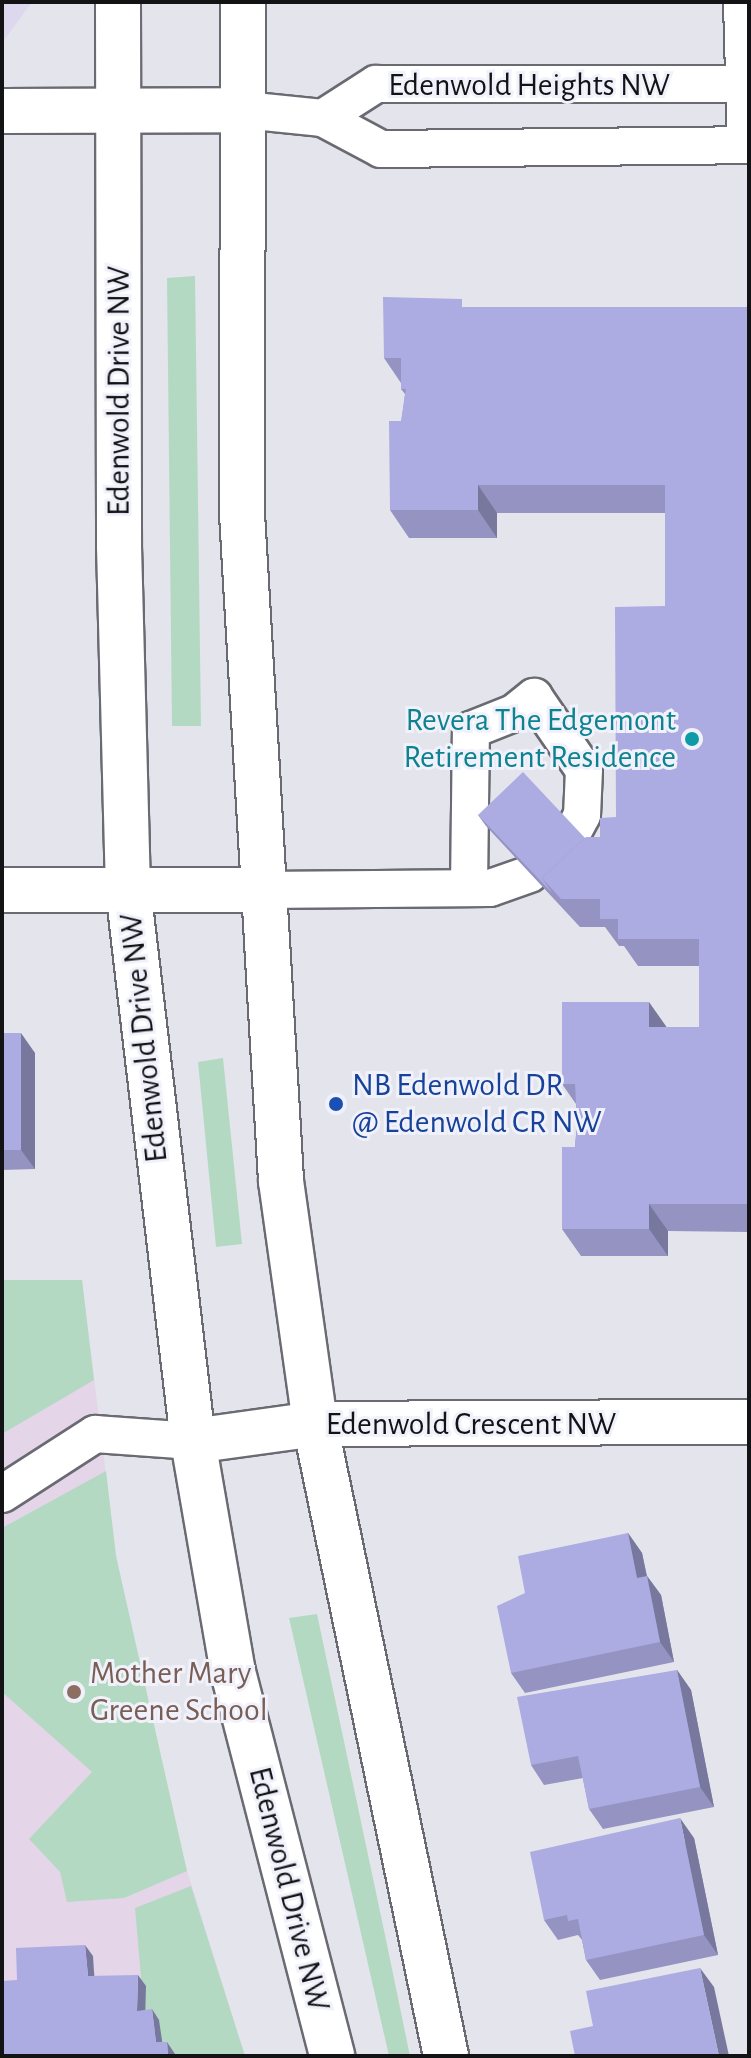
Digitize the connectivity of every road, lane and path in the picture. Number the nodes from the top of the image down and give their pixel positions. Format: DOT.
graph roads {
  1 [pos="118,2"];
  2 [pos="243,2"];
  3 [pos="742,2"];
  4 [pos="744,84"];
  5 [pos="119,108"];
  6 [pos="244,110"];
  7 [pos="2,111"];
  8 [pos="323,118"];
  9 [pos="748,145"];
  10 [pos="574,830"];
  11 [pos="530,874"];
  12 [pos="469,888"];
  13 [pos="128,889"];
  14 [pos="2,890"];
  15 [pos="261,890"];
  16 [pos="749,1422"];
  17 [pos="315,1424"];
  18 [pos="193,1441"];
  19 [pos="2,1494"];
  20 [pos="332,2056"];
  21 [pos="446,2056"];
  1 -- 5 [label="street, Edenwold Drive NW"];
  2 -- 6 [label="street"];
  3 -- 4 [label="lane, Edenwold Heights NW"];
  4 -- 8 [label="lane, Edenwold Heights NW"];
  4 -- 9 [label="lane, Edenwold Heights NW"];
  5 -- 6 [label="street"];
  5 -- 7 [label="street"];
  5 -- 13 [label="street, Edenwold Drive NW"];
  6 -- 8 [label="lane, Edenwold Heights NW"];
  6 -- 15 [label="street"];
  8 -- 9 [label="lane, Edenwold Heights NW"];
  10 -- 12 [label="lane"];
  11 -- 12 [label="lane"];
  12 -- 15 [label="lane"];
  13 -- 14 [label="street"];
  13 -- 15 [label="street"];
  13 -- 18 [label="street, Edenwold Drive NW"];
  15 -- 17 [label="street"];
  16 -- 17 [label="street, Edenwold Crescent NW"];
  17 -- 18 [label="street, Edenwold Crescent NW"];
  17 -- 21 [label="street"];
  18 -- 19 [label="lane"];
  18 -- 20 [label="street, Edenwold Drive NW"];
}
